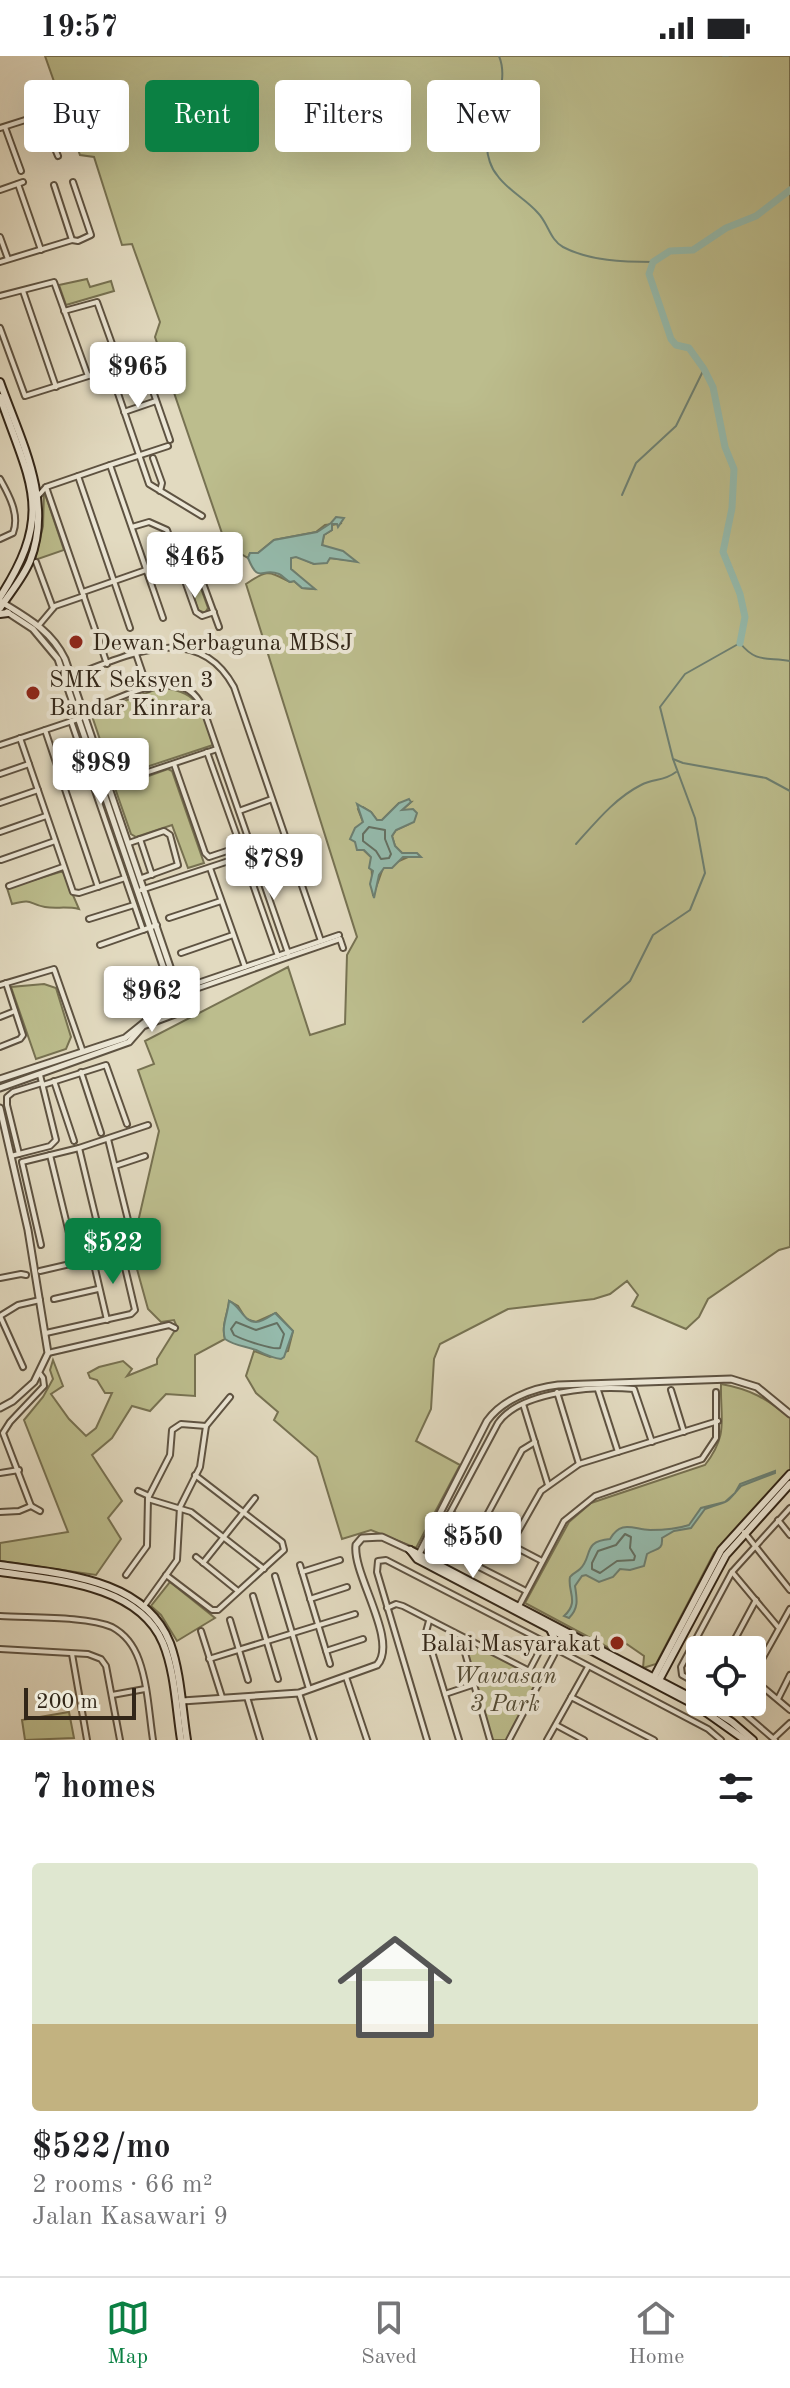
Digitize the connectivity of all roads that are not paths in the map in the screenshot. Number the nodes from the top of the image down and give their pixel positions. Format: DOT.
graph roads {
  1 [pos="3,128"];
  2 [pos="58,156"];
  3 [pos="21,171"];
  4 [pos="73,182"];
  5 [pos="54,185"];
  6 [pos="0,189"];
  7 [pos="0,237"];
  8 [pos="72,240"];
  9 [pos="41,250"];
  10 [pos="8,259"];
  11 [pos="0,262"];
  12 [pos="22,291"];
  13 [pos="0,296"];
  14 [pos="64,311"];
  15 [pos="0,328"];
  16 [pos="145,368"];
  17 [pos="111,373"];
  18 [pos="88,376"];
  19 [pos="0,382"];
  20 [pos="56,387"];
  21 [pos="0,397"];
  22 [pos="156,401"];
  23 [pos="124,412"];
  24 [pos="139,455"];
  25 [pos="153,458"];
  26 [pos="110,465"];
  27 [pos="78,476"];
  28 [pos="0,479"];
  29 [pos="34,480"];
  30 [pos="46,487"];
  31 [pos="160,491"];
  32 [pos="38,496"];
  33 [pos="202,516"];
  34 [pos="132,527"];
  35 [pos="0,539"];
  36 [pos="178,558"];
  37 [pos="36,562"];
  38 [pos="146,570"];
  39 [pos="114,581"];
  40 [pos="10,593"];
  41 [pos="83,594"];
  42 [pos="1,605"];
  43 [pos="53,608"];
  44 [pos="10,610"];
  45 [pos="214,612"];
  46 [pos="163,618"];
  47 [pos="39,625"];
  48 [pos="219,627"];
  49 [pos="130,628"];
  50 [pos="136,654"];
  51 [pos="107,664"];
  52 [pos="69,677"];
  53 [pos="148,689"];
  54 [pos="93,708"];
  55 [pos="82,717"];
  56 [pos="71,721"];
  57 [pos="45,730"];
  58 [pos="20,738"];
  59 [pos="0,745"];
  60 [pos="217,749"];
  61 [pos="207,752"];
  62 [pos="29,764"];
  63 [pos="174,764"];
  64 [pos="0,774"];
  65 [pos="106,787"];
  66 [pos="38,790"];
  67 [pos="272,799"];
  68 [pos="0,803"];
  69 [pos="239,811"];
  70 [pos="46,816"];
  71 [pos="0,832"];
  72 [pos="140,839"];
  73 [pos="55,841"];
  74 [pos="129,843"];
  75 [pos="253,853"];
  76 [pos="243,856"];
  77 [pos="1,860"];
  78 [pos="63,867"];
  79 [pos="210,868"];
  80 [pos="152,875"];
  81 [pos="125,878"];
  82 [pos="142,878"];
  83 [pos="9,886"];
  84 [pos="98,887"];
  85 [pos="145,889"];
  86 [pos="138,891"];
  87 [pos="221,901"];
  88 [pos="134,905"];
  89 [pos="169,918"];
  90 [pos="89,919"];
  91 [pos="154,926"];
  92 [pos="143,930"];
  93 [pos="233,935"];
  94 [pos="339,935"];
  95 [pos="321,941"];
  96 [pos="100,945"];
  97 [pos="343,948"];
  98 [pos="181,953"];
  99 [pos="288,953"];
  100 [pos="278,956"];
  101 [pos="245,967"];
  102 [pos="3,984"];
  103 [pos="189,986"];
  104 [pos="179,994"];
  105 [pos="15,1011"];
  106 [pos="0,1017"];
  107 [pos="0,1047"];
  108 [pos="84,1055"];
  109 [pos="81,1072"];
  110 [pos="39,1074"];
  111 [pos="0,1079"];
  112 [pos="54,1081"];
  113 [pos="42,1084"];
  114 [pos="0,1088"];
  115 [pos="0,1108"];
  116 [pos="127,1124"];
  117 [pos="148,1125"];
  118 [pos="3,1132"];
  119 [pos="101,1133"];
  120 [pos="108,1139"];
  121 [pos="74,1141"];
  122 [pos="79,1148"];
  123 [pos="19,1154"];
  124 [pos="50,1155"];
  125 [pos="11,1156"];
  126 [pos="145,1156"];
  127 [pos="115,1166"];
  128 [pos="30,1202"];
  129 [pos="22,1205"];
  130 [pos="128,1220"];
  131 [pos="99,1231"];
  132 [pos="70,1237"];
  133 [pos="41,1245"];
  134 [pos="92,1259"];
  135 [pos="40,1271"];
  136 [pos="26,1275"];
  137 [pos="0,1278"];
  138 [pos="99,1289"];
  139 [pos="54,1299"];
  140 [pos="40,1300"];
  141 [pos="0,1316"];
  142 [pos="107,1320"];
  143 [pos="167,1326"];
  144 [pos="46,1333"];
  145 [pos="48,1353"];
  146 [pos="23,1367"];
  147 [pos="40,1374"];
  148 [pos="598,1390"];
  149 [pos="671,1390"];
  150 [pos="557,1392"];
  151 [pos="716,1392"];
  152 [pos="230,1397"];
  153 [pos="523,1404"];
  154 [pos="0,1408"];
  155 [pos="790,1414"];
  156 [pos="718,1421"];
  157 [pos="206,1426"];
  158 [pos="684,1432"];
  159 [pos="535,1442"];
  160 [pos="652,1442"];
  161 [pos="618,1452"];
  162 [pos="579,1464"];
  163 [pos="19,1470"];
  164 [pos="0,1473"];
  165 [pos="790,1474"];
  166 [pos="195,1475"];
  167 [pos="790,1484"];
  168 [pos="548,1485"];
  169 [pos="138,1491"];
  170 [pos="148,1498"];
  171 [pos="255,1498"];
  172 [pos="31,1506"];
  173 [pos="180,1507"];
  174 [pos="790,1508"];
  175 [pos="40,1511"];
  176 [pos="0,1512"];
  177 [pos="243,1512"];
  178 [pos="450,1513"];
  179 [pos="778,1520"];
  180 [pos="480,1528"];
  181 [pos="743,1530"];
  182 [pos="790,1535"];
  183 [pos="223,1538"];
  184 [pos="426,1540"];
  185 [pos="434,1543"];
  186 [pos="511,1544"];
  187 [pos="756,1545"];
  188 [pos="410,1550"];
  189 [pos="418,1556"];
  190 [pos="196,1557"];
  191 [pos="340,1560"];
  192 [pos="542,1561"];
  193 [pos="203,1563"];
  194 [pos="0,1565"];
  195 [pos="300,1565"];
  196 [pos="264,1569"];
  197 [pos="0,1572"];
  198 [pos="302,1572"];
  199 [pos="732,1572"];
  200 [pos="126,1575"];
  201 [pos="166,1575"];
  202 [pos="275,1576"];
  203 [pos="347,1587"];
  204 [pos="790,1590"];
  205 [pos="239,1591"];
  206 [pos="526,1591"];
  207 [pos="253,1596"];
  208 [pos="310,1599"];
  209 [pos="756,1600"];
  210 [pos="387,1608"];
  211 [pos="517,1609"];
  212 [pos="790,1609"];
  213 [pos="141,1610"];
  214 [pos="355,1614"];
  215 [pos="0,1616"];
  216 [pos="230,1620"];
  217 [pos="429,1621"];
  218 [pos="318,1625"];
  219 [pos="551,1626"];
  220 [pos="778,1627"];
  221 [pos="201,1631"];
  222 [pos="292,1633"];
  223 [pos="564,1635"];
  224 [pos="698,1636"];
  225 [pos="737,1636"];
  226 [pos="363,1639"];
  227 [pos="467,1639"];
  228 [pos="579,1640"];
  229 [pos="266,1641"];
  230 [pos="557,1648"];
  231 [pos="0,1649"];
  232 [pos="239,1649"];
  233 [pos="766,1650"];
  234 [pos="326,1651"];
  235 [pos="72,1654"];
  236 [pos="686,1658"];
  237 [pos="209,1659"];
  238 [pos="330,1664"];
  239 [pos="664,1666"];
  240 [pos="588,1667"];
  241 [pos="638,1670"];
  242 [pos="529,1671"];
  243 [pos="790,1675"];
  244 [pos="686,1676"];
  245 [pos="346,1677"];
  246 [pos="541,1677"];
  247 [pos="278,1679"];
  248 [pos="248,1680"];
  249 [pos="655,1681"];
  250 [pos="475,1684"];
  251 [pos="673,1688"];
  252 [pos="145,1689"];
  253 [pos="766,1689"];
  254 [pos="309,1690"];
  255 [pos="299,1693"];
  256 [pos="445,1694"];
  257 [pos="112,1695"];
  258 [pos="686,1695"];
  259 [pos="222,1697"];
  260 [pos="247,1697"];
  261 [pos="571,1697"];
  262 [pos="778,1699"];
  263 [pos="178,1701"];
  264 [pos="790,1710"];
  265 [pos="722,1716"];
  266 [pos="747,1716"];
  267 [pos="790,1723"];
  268 [pos="556,1725"];
  269 [pos="582,1739"];
  270 [pos="774,1739"];
  271 [pos="87,1740"];
  272 [pos="120,1740"];
  273 [pos="153,1740"];
  274 [pos="184,1740"];
  275 [pos="260,1740"];
  276 [pos="314,1740"];
  277 [pos="367,1740"];
  278 [pos="427,1740"];
  279 [pos="459,1740"];
  280 [pos="490,1740"];
  281 [pos="509,1740"];
  282 [pos="547,1740"];
  283 [pos="654,1740"];
  284 [pos="721,1740"];
  285 [pos="745,1740"];
  286 [pos="753,1740"];
  1 -- 2 [label="street"];
  1 -- 3 [label="street"];
  4 -- 8 [label="street"];
  5 -- 8 [label="street"];
  6 -- 9 [label="street"];
  7 -- 10 [label="street"];
  8 -- 9 [label="street"];
  9 -- 10 [label="street"];
  10 -- 11 [label="street"];
  12 -- 13 [label="street"];
  12 -- 14 [label="street"];
  12 -- 20 [label="street"];
  14 -- 18 [label="street"];
  14 -- 18 [label="street"];
  15 -- 20 [label="street"];
  16 -- 22 [label="street"];
  17 -- 23 [label="street"];
  18 -- 20 [label="street"];
  19 -- 29 [label="main road"];
  21 -- 42 [label="main road"];
  22 -- 23 [label="street"];
  22 -- 24 [label="street"];
  23 -- 24 [label="street"];
  24 -- 26 [label="street"];
  24 -- 31 [label="street"];
  25 -- 31 [label="street"];
  26 -- 27 [label="street"];
  26 -- 34 [label="street"];
  27 -- 30 [label="street"];
  27 -- 39 [label="street"];
  28 -- 35 [label="street"];
  29 -- 30 [label="street"];
  29 -- 32 [label="main road"];
  30 -- 32 [label="street"];
  30 -- 41 [label="street"];
  31 -- 33 [label="street"];
  32 -- 40 [label="main road"];
  34 -- 36 [label="street"];
  34 -- 38 [label="street"];
  36 -- 45 [label="street"];
  36 -- 45 [label="street"];
  37 -- 43 [label="street"];
  38 -- 39 [label="street"];
  38 -- 46 [label="street"];
  39 -- 41 [label="street"];
  39 -- 49 [label="street"];
  40 -- 42 [label="main road"];
  40 -- 44 [label="main road"];
  41 -- 43 [label="street"];
  41 -- 51 [label="street"];
  42 -- 44 [label="main road"];
  43 -- 47 [label="street"];
  44 -- 47 [label="street"];
  44 -- 52 [label="street"];
  45 -- 48 [label="street"];
  47 -- 52 [label="street"];
  50 -- 51 [label="street"];
  50 -- 53 [label="street"];
  50 -- 67 [label="street"];
  51 -- 52 [label="street"];
  52 -- 55 [label="street"];
  53 -- 54 [label="street"];
  53 -- 60 [label="street"];
  55 -- 56 [label="street"];
  55 -- 65 [label="street"];
  56 -- 57 [label="street"];
  56 -- 81 [label="street"];
  57 -- 58 [label="street"];
  57 -- 84 [label="street"];
  58 -- 59 [label="street"];
  58 -- 62 [label="street"];
  60 -- 61 [label="street"];
  60 -- 69 [label="street"];
  61 -- 63 [label="street"];
  61 -- 63 [label="street"];
  62 -- 64 [label="street"];
  62 -- 66 [label="street"];
  63 -- 65 [label="street"];
  65 -- 74 [label="street"];
  65 -- 86 [label="street"];
  66 -- 68 [label="street"];
  66 -- 70 [label="street"];
  67 -- 69 [label="street"];
  67 -- 95 [label="street"];
  69 -- 75 [label="street"];
  70 -- 71 [label="street"];
  70 -- 73 [label="street"];
  72 -- 74 [label="street"];
  72 -- 80 [label="street"];
  72 -- 80 [label="street"];
  73 -- 77 [label="street"];
  73 -- 78 [label="street"];
  74 -- 82 [label="street"];
  75 -- 76 [label="street"];
  75 -- 99 [label="street"];
  76 -- 79 [label="street"];
  76 -- 100 [label="street"];
  78 -- 83 [label="street"];
  78 -- 84 [label="street"];
  79 -- 85 [label="street"];
  79 -- 87 [label="street"];
  80 -- 82 [label="street"];
  81 -- 84 [label="street"];
  81 -- 88 [label="street"];
  82 -- 85 [label="street"];
  85 -- 86 [label="street"];
  85 -- 91 [label="street"];
  86 -- 91 [label="street"];
  87 -- 89 [label="street"];
  87 -- 93 [label="street"];
  88 -- 90 [label="street"];
  88 -- 92 [label="street"];
  91 -- 92 [label="street"];
  91 -- 104 [label="street"];
  92 -- 96 [label="street"];
  93 -- 98 [label="street"];
  93 -- 101 [label="street"];
  94 -- 95 [label="street"];
  95 -- 99 [label="street"];
  97 -- 104 [label="street"];
  99 -- 100 [label="street"];
  100 -- 101 [label="street"];
  101 -- 103 [label="street"];
  102 -- 105 [label="street"];
  102 -- 108 [label="street"];
  104 -- 108 [label="street"];
  105 -- 106 [label="street"];
  105 -- 107 [label="street"];
  108 -- 110 [label="street"];
  108 -- 111 [label="street"];
  109 -- 112 [label="street"];
  109 -- 116 [label="street"];
  109 -- 119 [label="street"];
  110 -- 113 [label="street"];
  110 -- 114 [label="street"];
  112 -- 113 [label="street"];
  112 -- 121 [label="street"];
  113 -- 123 [label="street"];
  113 -- 123 [label="street"];
  115 -- 118 [label="street"];
  117 -- 120 [label="street"];
  118 -- 125 [label="street"];
  120 -- 122 [label="street"];
  120 -- 127 [label="street"];
  122 -- 124 [label="street"];
  122 -- 131 [label="street"];
  123 -- 125 [label="street"];
  124 -- 128 [label="street"];
  124 -- 132 [label="street"];
  125 -- 129 [label="street"];
  126 -- 127 [label="street"];
  127 -- 130 [label="street"];
  128 -- 129 [label="street"];
  128 -- 133 [label="street"];
  129 -- 140 [label="street"];
  134 -- 135 [label="street"];
  134 -- 138 [label="street"];
  134 -- 142 [label="street"];
  136 -- 137 [label="street"];
  138 -- 139 [label="street"];
  138 -- 142 [label="street"];
  140 -- 141 [label="street"];
  140 -- 144 [label="street"];
  141 -- 146 [label="street"];
  142 -- 144 [label="street"];
  143 -- 145 [label="street"];
  144 -- 145 [label="street"];
  145 -- 147 [label="street"];
  147 -- 154 [label="street"];
  147 -- 163 [label="street"];
  148 -- 150 [label="street"];
  148 -- 160 [label="street"];
  148 -- 161 [label="street"];
  149 -- 158 [label="street"];
  150 -- 153 [label="street"];
  150 -- 162 [label="street"];
  151 -- 156 [label="street"];
  152 -- 157 [label="street"];
  153 -- 159 [label="street"];
  153 -- 178 [label="street"];
  155 -- 184 [label="street"];
  156 -- 158 [label="street"];
  156 -- 192 [label="street"];
  157 -- 166 [label="street"];
  157 -- 170 [label="street"];
  158 -- 160 [label="street"];
  159 -- 168 [label="street"];
  159 -- 180 [label="street"];
  160 -- 161 [label="street"];
  161 -- 162 [label="street"];
  162 -- 168 [label="street"];
  163 -- 164 [label="street"];
  163 -- 172 [label="street"];
  165 -- 181 [label="main road"];
  166 -- 173 [label="street"];
  166 -- 177 [label="street"];
  167 -- 181 [label="main road"];
  168 -- 186 [label="street"];
  169 -- 170 [label="street"];
  170 -- 173 [label="street"];
  170 -- 200 [label="street"];
  171 -- 177 [label="street"];
  172 -- 175 [label="street"];
  172 -- 176 [label="street"];
  173 -- 183 [label="street"];
  173 -- 201 [label="street"];
  174 -- 179 [label="street"];
  177 -- 183 [label="street"];
  177 -- 196 [label="street"];
  178 -- 180 [label="street"];
  178 -- 185 [label="street"];
  179 -- 182 [label="street"];
  179 -- 187 [label="street"];
  180 -- 186 [label="street"];
  181 -- 187 [label="street"];
  181 -- 239 [label="main road"];
  183 -- 193 [label="street"];
  183 -- 196 [label="street"];
  184 -- 185 [label="street"];
  184 -- 189 [label="street"];
  185 -- 206 [label="street"];
  186 -- 192 [label="street"];
  187 -- 199 [label="street"];
  187 -- 204 [label="street"];
  188 -- 189 [label="main road"];
  188 -- 245 [label="street"];
  189 -- 211 [label="main road"];
  190 -- 193 [label="street"];
  191 -- 198 [label="street"];
  192 -- 206 [label="street"];
  193 -- 205 [label="street"];
  194 -- 213 [label="main road"];
  195 -- 198 [label="street"];
  196 -- 205 [label="street"];
  197 -- 213 [label="main road"];
  198 -- 208 [label="street"];
  199 -- 209 [label="street"];
  199 -- 224 [label="street"];
  201 -- 205 [label="street"];
  201 -- 213 [label="street"];
  202 -- 222 [label="street"];
  203 -- 208 [label="street"];
  206 -- 211 [label="street"];
  207 -- 229 [label="street"];
  208 -- 218 [label="street"];
  209 -- 220 [label="street"];
  209 -- 225 [label="street"];
  210 -- 217 [label="street"];
  210 -- 242 [label="street"];
  210 -- 278 [label="street"];
  211 -- 219 [label="main road"];
  212 -- 220 [label="street"];
  213 -- 263 [label="main road"];
  214 -- 218 [label="street"];
  215 -- 252 [label="street"];
  216 -- 232 [label="street"];
  217 -- 227 [label="street"];
  217 -- 256 [label="street"];
  218 -- 222 [label="street"];
  218 -- 234 [label="street"];
  219 -- 223 [label="main road"];
  219 -- 228 [label="main road"];
  219 -- 230 [label="main road"];
  220 -- 233 [label="street"];
  221 -- 237 [label="street"];
  222 -- 229 [label="street"];
  222 -- 254 [label="street"];
  223 -- 228 [label="main road"];
  223 -- 230 [label="street"];
  226 -- 234 [label="street"];
  227 -- 242 [label="street"];
  227 -- 250 [label="street"];
  228 -- 230 [label="main road"];
  228 -- 241 [label="main road"];
  228 -- 249 [label="main road"];
  229 -- 232 [label="street"];
  229 -- 247 [label="street"];
  230 -- 240 [label="street"];
  230 -- 246 [label="street"];
  231 -- 235 [label="street"];
  232 -- 237 [label="street"];
  232 -- 248 [label="street"];
  234 -- 238 [label="street"];
  235 -- 257 [label="street"];
  235 -- 271 [label="street"];
  236 -- 244 [label="street"];
  237 -- 259 [label="street"];
  239 -- 241 [label="main road"];
  239 -- 249 [label="main road"];
  239 -- 251 [label="main road"];
  240 -- 261 [label="street"];
  240 -- 284 [label="street"];
  241 -- 249 [label="main road"];
  242 -- 246 [label="street"];
  243 -- 262 [label="street"];
  245 -- 254 [label="street"];
  245 -- 277 [label="street"];
  246 -- 281 [label="street"];
  249 -- 251 [label="main road"];
  249 -- 285 [label="main road"];
  250 -- 256 [label="street"];
  250 -- 280 [label="street"];
  251 -- 258 [label="main road"];
  252 -- 257 [label="street"];
  252 -- 273 [label="street"];
  253 -- 262 [label="street"];
  254 -- 255 [label="street"];
  255 -- 260 [label="street"];
  255 -- 276 [label="street"];
  256 -- 279 [label="street"];
  257 -- 272 [label="street"];
  259 -- 260 [label="street"];
  259 -- 263 [label="street"];
  260 -- 275 [label="street"];
  261 -- 268 [label="street"];
  261 -- 283 [label="street"];
  262 -- 264 [label="street"];
  263 -- 274 [label="main road"];
  265 -- 286 [label="main road"];
  266 -- 270 [label="street"];
  267 -- 270 [label="street"];
  268 -- 269 [label="street"];
  268 -- 282 [label="street"];
}
